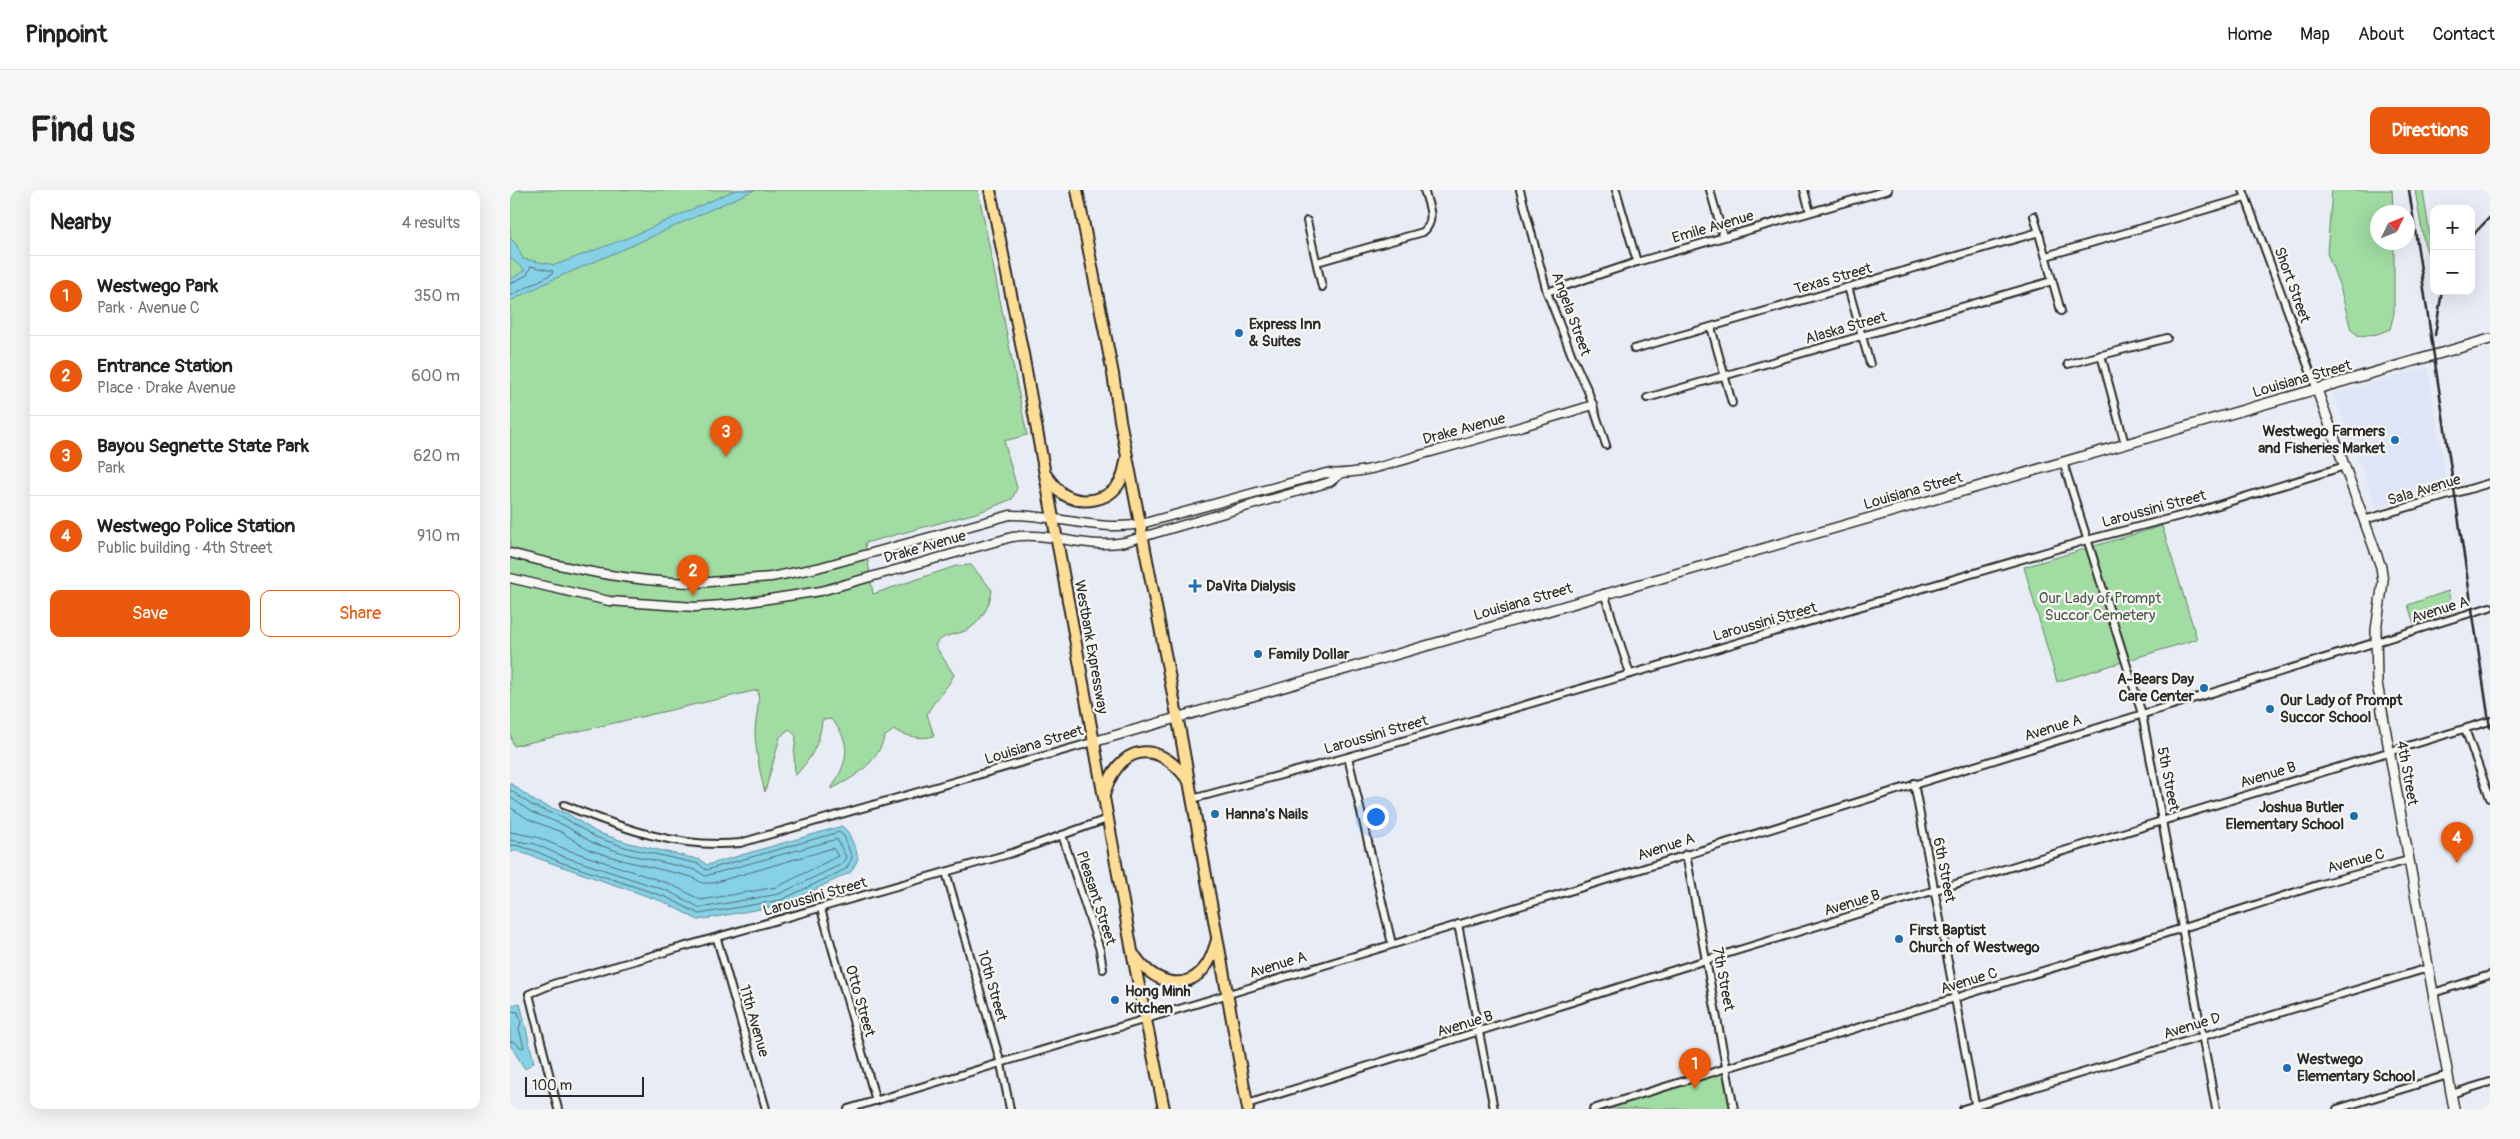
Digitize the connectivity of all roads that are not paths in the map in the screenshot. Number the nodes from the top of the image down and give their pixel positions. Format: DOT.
graph roads {
  1 [pos="990,190"];
  2 [pos="1077,190"];
  3 [pos="1424,190"];
  4 [pos="1520,190"];
  5 [pos="1616,190"];
  6 [pos="1710,190"];
  7 [pos="1804,190"];
  8 [pos="1888,190"];
  9 [pos="2242,190"];
  10 [pos="2245,198"];
  11 [pos="1810,212"];
  12 [pos="2034,216"];
  13 [pos="1307,221"];
  14 [pos="2039,232"];
  15 [pos="1723,236"];
  16 [pos="2046,256"];
  17 [pos="1317,262"];
  18 [pos="1637,262"];
  19 [pos="2052,281"];
  20 [pos="1322,287"];
  21 [pos="1848,287"];
  22 [pos="1547,292"];
  23 [pos="2061,311"];
  24 [pos="1710,327"];
  25 [pos="1862,336"];
  26 [pos="2167,338"];
  27 [pos="2490,339"];
  28 [pos="1634,349"];
  29 [pos="2101,355"];
  30 [pos="1870,364"];
  31 [pos="2068,364"];
  32 [pos="1725,376"];
  33 [pos="2317,390"];
  34 [pos="1647,398"];
  35 [pos="1732,403"];
  36 [pos="1593,405"];
  37 [pos="2125,444"];
  38 [pos="1606,445"];
  39 [pos="1128,454"];
  40 [pos="2063,462"];
  41 [pos="2344,466"];
  42 [pos="1043,471"];
  43 [pos="1340,474"];
  44 [pos="2490,483"];
  45 [pos="1052,517"];
  46 [pos="2364,520"];
  47 [pos="1141,524"];
  48 [pos="1143,537"];
  49 [pos="1056,539"];
  50 [pos="2086,540"];
  51 [pos="510,553"];
  52 [pos="510,578"];
  53 [pos="1604,593"];
  54 [pos="2490,607"];
  55 [pos="2376,643"];
  56 [pos="1630,674"];
  57 [pos="2142,714"];
  58 [pos="1177,716"];
  59 [pos="2489,721"];
  60 [pos="2464,729"];
  61 [pos="1093,742"];
  62 [pos="2389,752"];
  63 [pos="1348,757"];
  64 [pos="1189,782"];
  65 [pos="1914,784"];
  66 [pos="1103,798"];
  67 [pos="2490,798"];
  68 [pos="1192,799"];
  69 [pos="564,805"];
  70 [pos="1107,819"];
  71 [pos="2163,820"];
  72 [pos="1062,835"];
  73 [pos="1686,854"];
  74 [pos="2409,860"];
  75 [pos="946,872"];
  76 [pos="1935,891"];
  77 [pos="821,909"];
  78 [pos="1458,924"];
  79 [pos="2183,928"];
  80 [pos="1217,938"];
  81 [pos="717,939"];
  82 [pos="1392,944"];
  83 [pos="1132,951"];
  84 [pos="1706,960"];
  85 [pos="2428,968"];
  86 [pos="1104,969"];
  87 [pos="2490,975"];
  88 [pos="1227,993"];
  89 [pos="2433,993"];
  90 [pos="1955,998"];
  91 [pos="1145,1018"];
  92 [pos="1478,1033"];
  93 [pos="2202,1035"];
  94 [pos="1001,1064"];
  95 [pos="1727,1068"];
  96 [pos="2448,1075"];
  97 [pos="2490,1082"];
  98 [pos="2451,1094"];
  99 [pos="876,1101"];
  100 [pos="1247,1106"];
  101 [pos="1976,1107"];
  102 [pos="558,1109"];
  103 [pos="766,1109"];
  104 [pos="848,1109"];
  105 [pos="1010,1109"];
  106 [pos="1164,1109"];
  107 [pos="1494,1109"];
  108 [pos="1593,1109"];
  109 [pos="1734,1109"];
  110 [pos="1963,1109"];
  111 [pos="2216,1109"];
  112 [pos="2337,1109"];
  113 [pos="2454,1109"];
  1 -- 42 [label="highway, Westbank Expressway"];
  2 -- 39 [label="highway"];
  3 -- 17 [label="street"];
  4 -- 22 [label="street, Angela Street"];
  5 -- 18 [label="street"];
  6 -- 15 [label="street"];
  7 -- 11 [label="street"];
  8 -- 11 [label="street, Emile Avenue"];
  9 -- 10 [label="street, Short Street"];
  10 -- 16 [label="street"];
  10 -- 33 [label="street, Short Street"];
  11 -- 15 [label="street, Emile Avenue"];
  12 -- 14 [label="street"];
  13 -- 17 [label="street"];
  14 -- 16 [label="street"];
  14 -- 21 [label="street, Texas Street"];
  15 -- 18 [label="street, Emile Avenue"];
  16 -- 19 [label="street"];
  17 -- 20 [label="street"];
  18 -- 22 [label="street, Emile Avenue"];
  19 -- 23 [label="street"];
  19 -- 25 [label="street, Alaska Street"];
  21 -- 24 [label="street, Texas Street"];
  21 -- 25 [label="street"];
  22 -- 36 [label="street, Angela Street"];
  24 -- 28 [label="street, Texas Street"];
  24 -- 32 [label="street"];
  25 -- 30 [label="street"];
  25 -- 32 [label="street, Alaska Street"];
  26 -- 29 [label="street"];
  27 -- 33 [label="main road, Louisiana Street"];
  29 -- 31 [label="street"];
  29 -- 37 [label="street"];
  32 -- 34 [label="street, Alaska Street"];
  32 -- 35 [label="street"];
  33 -- 37 [label="main road, Louisiana Street"];
  33 -- 41 [label="main road, 4th Street"];
  36 -- 38 [label="street, Angela Street"];
  36 -- 43 [label="street, Drake Avenue"];
  37 -- 40 [label="main road, Louisiana Street"];
  39 -- 42 [label="highway"];
  39 -- 47 [label="highway"];
  40 -- 50 [label="street, 5th Street"];
  40 -- 53 [label="main road, Louisiana Street"];
  41 -- 46 [label="main road, 4th Street"];
  41 -- 50 [label="street, Laroussini Street"];
  42 -- 45 [label="highway, Westbank Expressway"];
  43 -- 47 [label="street, Drake Avenue"];
  43 -- 48 [label="street, Drake Avenue"];
  44 -- 46 [label="street, Sala Avenue"];
  45 -- 47 [label="street, Drake Avenue"];
  45 -- 49 [label="highway, Westbank Expressway"];
  45 -- 51 [label="street, Drake Avenue"];
  46 -- 55 [label="main road, 4th Street"];
  47 -- 48 [label="highway"];
  48 -- 49 [label="street, Drake Avenue"];
  48 -- 58 [label="highway"];
  49 -- 52 [label="street, Drake Avenue"];
  49 -- 61 [label="highway, Westbank Expressway"];
  50 -- 56 [label="street, Laroussini Street"];
  50 -- 57 [label="street, 5th Street"];
  53 -- 56 [label="street"];
  53 -- 58 [label="main road, Louisiana Street"];
  54 -- 55 [label="street, Avenue A"];
  55 -- 57 [label="street, Avenue A"];
  55 -- 62 [label="main road, 4th Street"];
  56 -- 63 [label="street, Laroussini Street"];
  57 -- 65 [label="street, Avenue A"];
  57 -- 71 [label="street, 5th Street"];
  58 -- 61 [label="main road, Louisiana Street"];
  58 -- 64 [label="highway"];
  59 -- 60 [label="street, Avenue B"];
  60 -- 62 [label="street, Avenue B"];
  60 -- 67 [label="street"];
  61 -- 66 [label="highway, Westbank Expressway"];
  61 -- 69 [label="street, Louisiana Street"];
  62 -- 71 [label="street, Avenue B"];
  62 -- 74 [label="main road, 4th Street"];
  63 -- 68 [label="street, Laroussini Street"];
  63 -- 82 [label="street"];
  64 -- 66 [label="highway"];
  64 -- 68 [label="highway"];
  65 -- 73 [label="street, Avenue A"];
  65 -- 76 [label="street, 6th Street"];
  66 -- 70 [label="highway, Westbank Expressway"];
  68 -- 80 [label="highway"];
  70 -- 72 [label="street, Laroussini Street"];
  70 -- 83 [label="highway, Westbank Expressway"];
  71 -- 76 [label="street, Avenue B"];
  71 -- 79 [label="street, 5th Street"];
  72 -- 75 [label="street, Laroussini Street"];
  72 -- 86 [label="street, Pleasant Street"];
  73 -- 78 [label="street, Avenue A"];
  73 -- 84 [label="street, 7th Street"];
  74 -- 79 [label="street, Avenue C"];
  74 -- 85 [label="main road, 4th Street"];
  75 -- 77 [label="street, Laroussini Street"];
  75 -- 94 [label="street, 10th Street"];
  76 -- 84 [label="street, Avenue B"];
  76 -- 90 [label="street, 6th Street"];
  77 -- 81 [label="street, Laroussini Street"];
  77 -- 99 [label="street, Otto Street"];
  78 -- 82 [label="street, Avenue A"];
  78 -- 92 [label="street"];
  79 -- 90 [label="street, Avenue C"];
  79 -- 93 [label="street, 5th Street"];
  80 -- 83 [label="highway"];
  80 -- 88 [label="highway"];
  81 -- 102 [label="street, Laroussini Street"];
  81 -- 103 [label="street, 11th Avenue"];
  82 -- 88 [label="street, Avenue A"];
  83 -- 91 [label="highway, Westbank Expressway"];
  84 -- 92 [label="street, Avenue B"];
  84 -- 95 [label="street, 7th Street"];
  85 -- 89 [label="main road, 4th Street"];
  85 -- 93 [label="street, Avenue D"];
  87 -- 89 [label="street"];
  88 -- 91 [label="street, Avenue A"];
  88 -- 100 [label="highway"];
  89 -- 96 [label="main road, 4th Street"];
  90 -- 95 [label="street, Avenue C"];
  90 -- 101 [label="street, 6th Street"];
  91 -- 94 [label="street, Avenue A"];
  91 -- 106 [label="highway, Westbank Expressway"];
  92 -- 100 [label="street, Avenue B"];
  92 -- 107 [label="street"];
  93 -- 101 [label="street, Avenue D"];
  93 -- 111 [label="street, 5th Street"];
  94 -- 99 [label="street, Avenue A"];
  94 -- 105 [label="street, 10th Street"];
  95 -- 108 [label="street, Avenue C"];
  95 -- 109 [label="street, 7th Street"];
  96 -- 98 [label="main road, 4th Street"];
  96 -- 112 [label="street"];
  97 -- 98 [label="street"];
  98 -- 113 [label="main road, 4th Street"];
  99 -- 104 [label="street, Avenue A"];
  101 -- 110 [label="street, Avenue D"];
}
